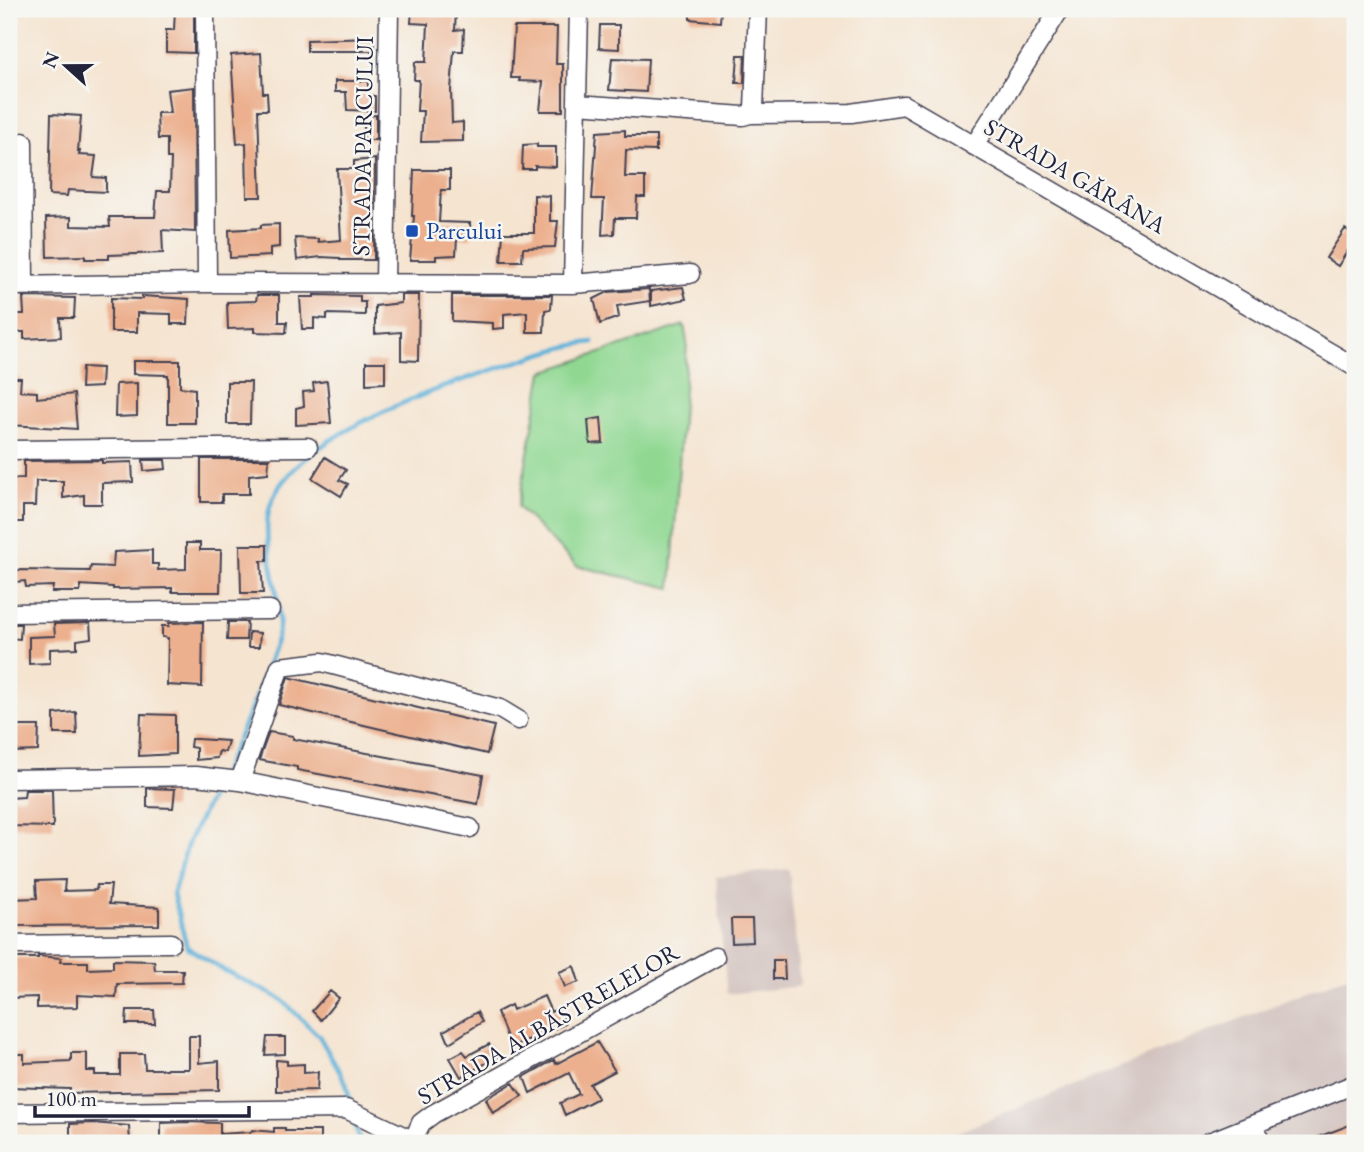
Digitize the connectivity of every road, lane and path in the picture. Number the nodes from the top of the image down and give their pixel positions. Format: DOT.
graph roads {
  1 [pos="205,9"];
  2 [pos="389,9"];
  3 [pos="579,9"];
  4 [pos="758,9"];
  5 [pos="1060,9"];
  6 [pos="577,104"];
  7 [pos="750,114"];
  8 [pos="23,142"];
  9 [pos="974,146"];
  10 [pos="690,274"];
  11 [pos="206,283"];
  12 [pos="386,284"];
  13 [pos="573,284"];
  14 [pos="16,286"];
  15 [pos="1355,367"];
  16 [pos="308,447"];
  17 [pos="9,450"];
  18 [pos="270,610"];
  19 [pos="9,613"];
  20 [pos="517,720"];
  21 [pos="9,779"];
  22 [pos="240,781"];
  23 [pos="470,828"];
  24 [pos="172,943"];
  25 [pos="9,945"];
  26 [pos="715,957"];
  27 [pos="1355,1084"];
  28 [pos="9,1113"];
  29 [pos="1253,1125"];
  30 [pos="416,1142"];
  31 [pos="1207,1143"];
  32 [pos="1261,1143"];
  1 -- 11 [label="street"];
  2 -- 12 [label="street, STRADA PARCULUI"];
  3 -- 6 [label="street"];
  4 -- 7 [label="street"];
  5 -- 9 [label="street"];
  6 -- 7 [label="street, STRADA GĂRÂNA"];
  6 -- 13 [label="street"];
  7 -- 9 [label="street, STRADA GĂRÂNA"];
  8 -- 14 [label="street"];
  9 -- 15 [label="street, STRADA GĂRÂNA"];
  10 -- 13 [label="street"];
  11 -- 12 [label="street"];
  11 -- 14 [label="street"];
  12 -- 13 [label="street"];
  16 -- 17 [label="street"];
  18 -- 19 [label="street"];
  20 -- 22 [label="street"];
  21 -- 22 [label="street"];
  22 -- 23 [label="street"];
  24 -- 25 [label="street"];
  26 -- 30 [label="street, STRADA ALBĂSTRELELOR"];
  27 -- 29 [label="street"];
  28 -- 30 [label="street, STRADA ALBĂSTRELELOR"];
  29 -- 31 [label="street"];
  29 -- 32 [label="street"];
}
